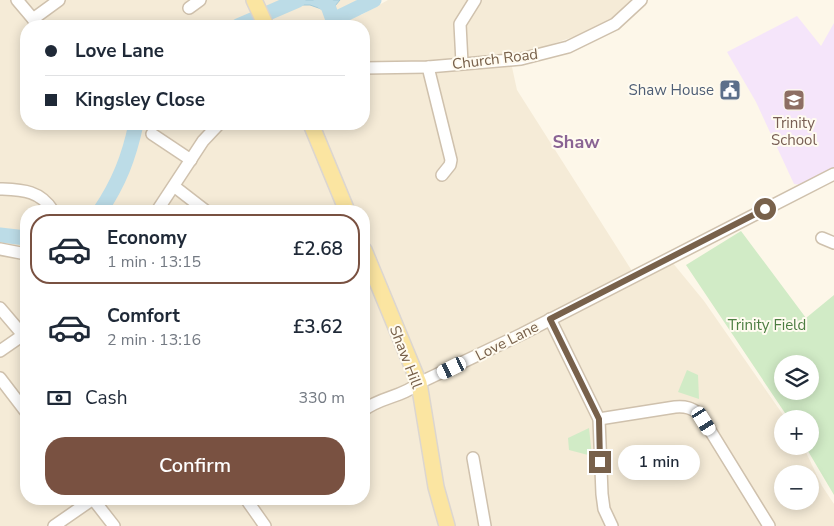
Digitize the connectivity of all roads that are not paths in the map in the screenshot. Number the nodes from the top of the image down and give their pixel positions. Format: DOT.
graph roads {
  1 [pos="17,0"];
  2 [pos="59,0"];
  3 [pos="200,0"];
  4 [pos="475,0"];
  5 [pos="641,0"];
  6 [pos="256,3"];
  7 [pos="189,8"];
  8 [pos="34,20"];
  9 [pos="39,20"];
  10 [pos="263,20"];
  11 [pos="462,63"];
  12 [pos="428,67"];
  13 [pos="370,68"];
  14 [pos="214,130"];
  15 [pos="313,130"];
  16 [pos="152,134"];
  17 [pos="191,160"];
  18 [pos="834,174"];
  19 [pos="442,175"];
  20 [pos="175,187"];
  21 [pos="0,189"];
  22 [pos="48,205"];
  23 [pos="162,205"];
  24 [pos="198,205"];
  25 [pos="345,205"];
  26 [pos="0,249"];
  27 [pos="20,253"];
  28 [pos="370,265"];
  29 [pos="0,308"];
  30 [pos="550,319"];
  31 [pos="20,329"];
  32 [pos="20,337"];
  33 [pos="0,351"];
  34 [pos="0,378"];
  35 [pos="419,383"];
  36 [pos="20,404"];
  37 [pos="370,405"];
  38 [pos="599,419"];
  39 [pos="473,458"];
  40 [pos="84,505"];
  41 [pos="98,505"];
  42 [pos="250,505"];
  43 [pos="54,526"];
  44 [pos="114,526"];
  45 [pos="265,526"];
  46 [pos="447,526"];
  47 [pos="485,526"];
  48 [pos="612,526"];
  49 [pos="769,526"];
  1 -- 8 [label="street"];
  2 -- 9 [label="street"];
  3 -- 7 [label="street"];
  4 -- 11 [label="street"];
  5 -- 11 [label="street, Church Road"];
  6 -- 10 [label="main road"];
  11 -- 12 [label="street, Church Road"];
  12 -- 13 [label="street, Church Road"];
  12 -- 19 [label="street"];
  14 -- 17 [label="street"];
  15 -- 25 [label="main road"];
  16 -- 17 [label="street"];
  17 -- 20 [label="street"];
  18 -- 30 [label="street, Love Lane"];
  20 -- 23 [label="street"];
  20 -- 24 [label="street"];
  21 -- 22 [label="street"];
  26 -- 27 [label="street"];
  28 -- 35 [label="main road, Shaw Hill"];
  29 -- 31 [label="street"];
  30 -- 35 [label="street, Love Lane"];
  30 -- 38 [label="street"];
  32 -- 33 [label="street"];
  34 -- 36 [label="street"];
  35 -- 37 [label="street, Love Lane"];
  35 -- 46 [label="main road, Shaw Hill"];
  38 -- 48 [label="street"];
  38 -- 49 [label="street"];
  39 -- 47 [label="street"];
  40 -- 43 [label="street"];
  41 -- 44 [label="street"];
  42 -- 45 [label="street"];
}
